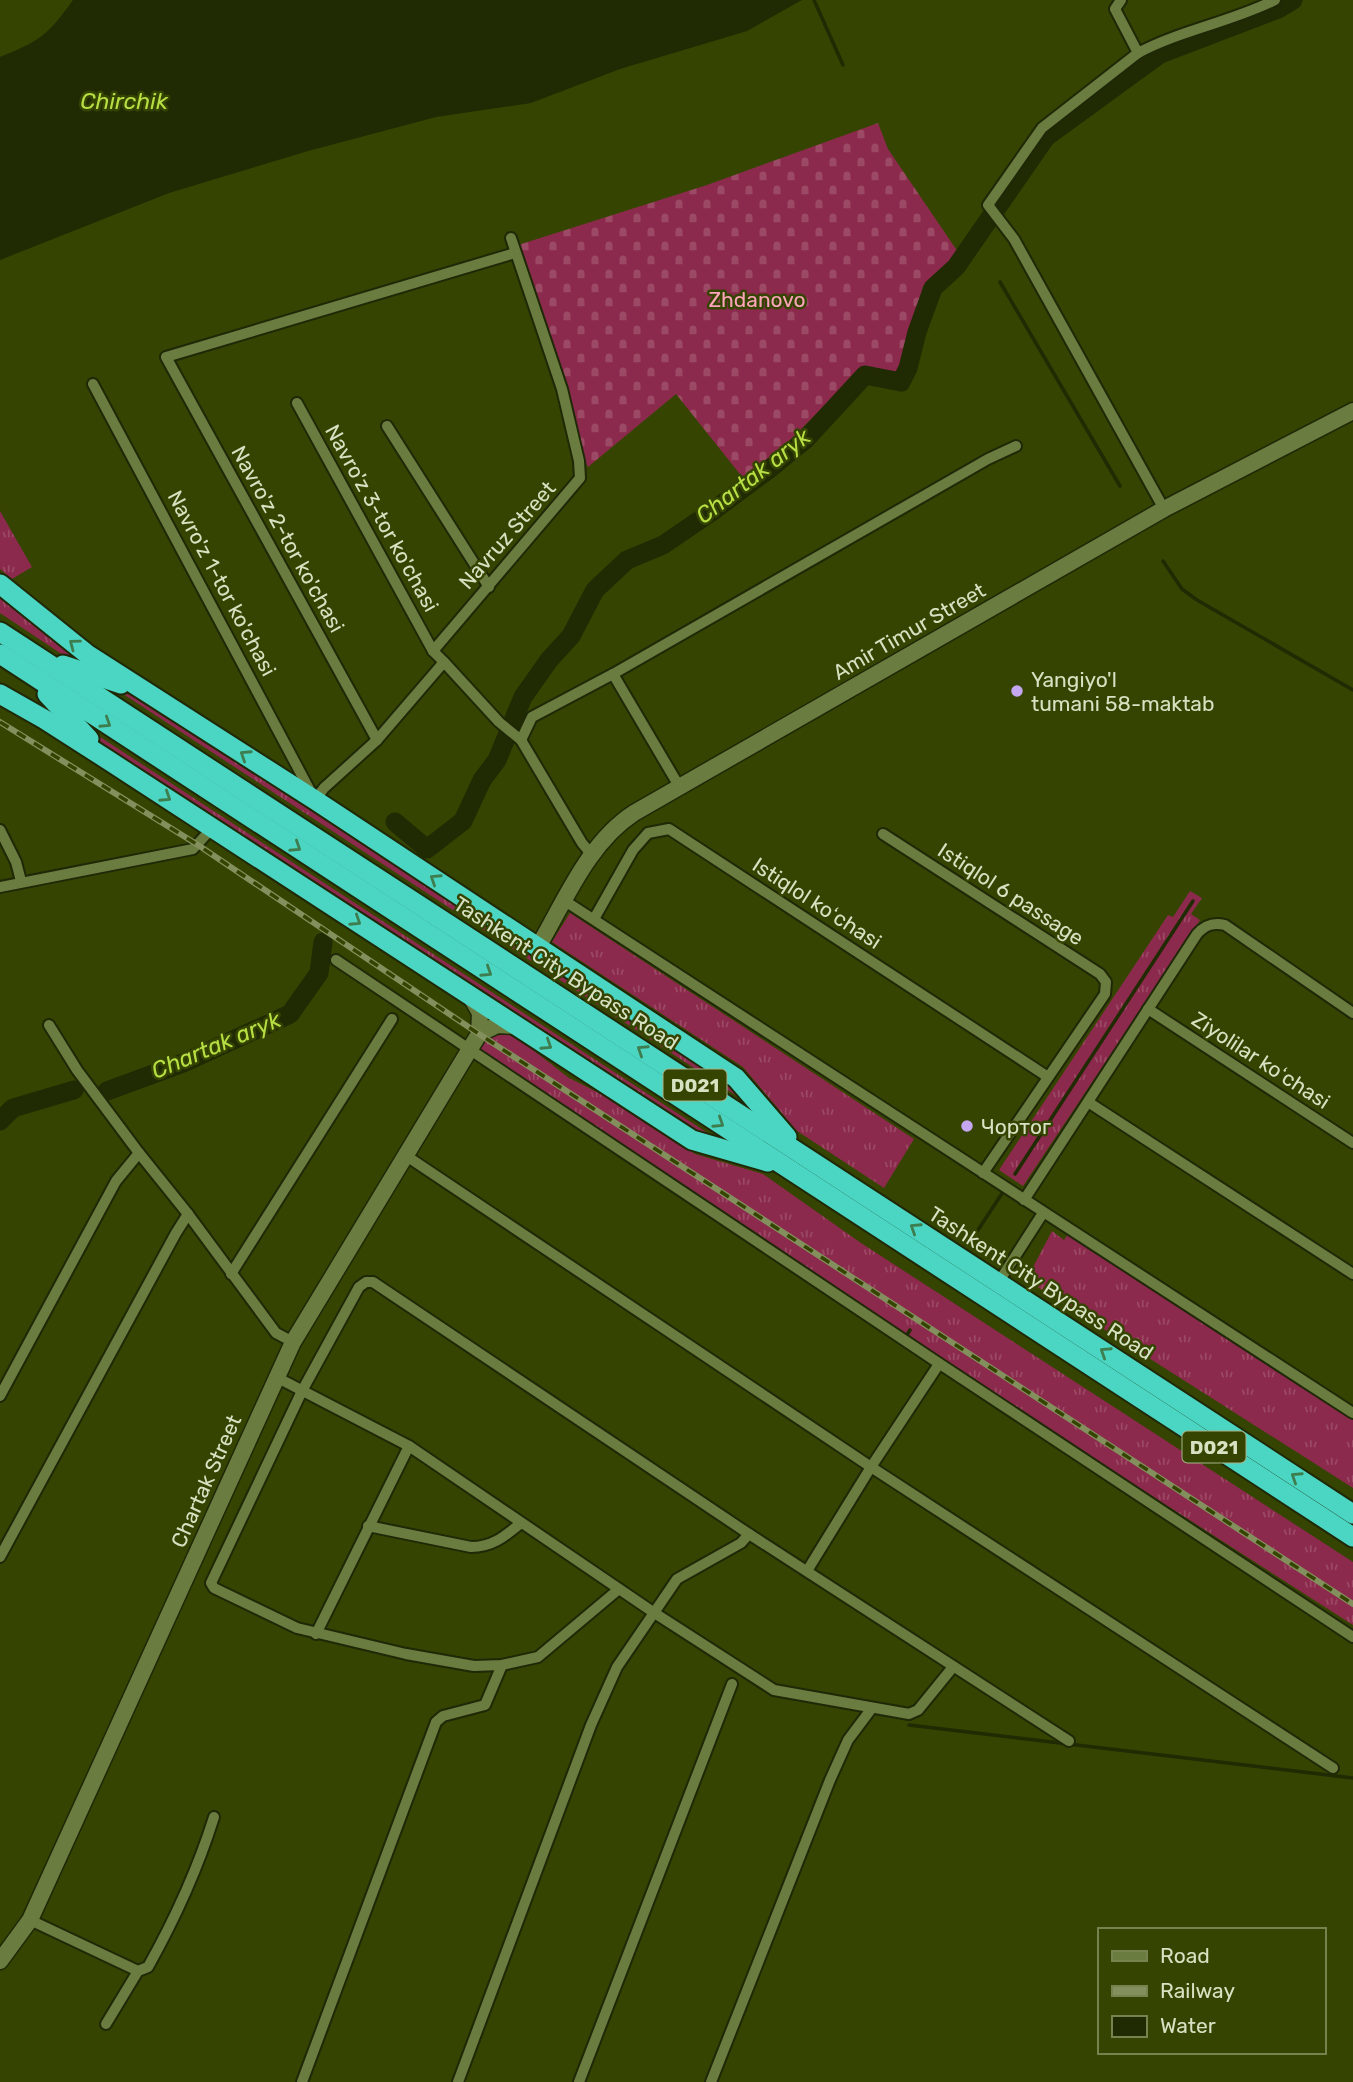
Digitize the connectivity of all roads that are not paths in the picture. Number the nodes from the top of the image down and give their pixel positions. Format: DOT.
graph roads {
  1 [pos="1121,0"];
  2 [pos="1275,0"];
  3 [pos="1138,53"];
  4 [pos="511,239"];
  5 [pos="515,253"];
  6 [pos="93,384"];
  7 [pos="297,404"];
  8 [pos="1353,411"];
  9 [pos="387,426"];
  10 [pos="1016,446"];
  11 [pos="1164,509"];
  12 [pos="0,584"];
  13 [pos="489,587"];
  14 [pos="0,632"];
  15 [pos="433,651"];
  16 [pos="0,654"];
  17 [pos="444,662"];
  18 [pos="32,664"];
  19 [pos="613,674"];
  20 [pos="0,694"];
  21 [pos="152,695"];
  22 [pos="518,737"];
  23 [pos="377,740"];
  24 [pos="108,760"];
  25 [pos="679,786"];
  26 [pos="315,800"];
  27 [pos="213,827"];
  28 [pos="0,830"];
  29 [pos="883,834"];
  30 [pos="592,855"];
  31 [pos="21,881"];
  32 [pos="0,887"];
  33 [pos="565,901"];
  34 [pos="594,919"];
  35 [pos="538,947"];
  36 [pos="335,960"];
  37 [pos="467,993"];
  38 [pos="1148,1009"];
  39 [pos="1353,1013"];
  40 [pos="392,1019"];
  41 [pos="49,1025"];
  42 [pos="522,1029"];
  43 [pos="479,1034"];
  44 [pos="469,1049"];
  45 [pos="1048,1077"];
  46 [pos="1088,1102"];
  47 [pos="1353,1143"];
  48 [pos="139,1153"];
  49 [pos="405,1155"];
  50 [pos="794,1161"];
  51 [pos="983,1173"];
  52 [pos="1024,1200"];
  53 [pos="1043,1213"];
  54 [pos="188,1214"];
  55 [pos="231,1274"];
  56 [pos="1353,1274"];
  57 [pos="998,1283"];
  58 [pos="988,1300"];
  59 [pos="293,1342"];
  60 [pos="939,1364"];
  61 [pos="276,1377"];
  62 [pos="302,1391"];
  63 [pos="0,1396"];
  64 [pos="1353,1413"];
  65 [pos="409,1446"];
  66 [pos="871,1467"];
  67 [pos="1353,1514"];
  68 [pos="522,1523"];
  69 [pos="368,1527"];
  70 [pos="749,1534"];
  71 [pos="1353,1537"];
  72 [pos="0,1557"];
  73 [pos="807,1572"];
  74 [pos="619,1589"];
  75 [pos="653,1612"];
  76 [pos="316,1634"];
  77 [pos="1353,1637"];
  78 [pos="502,1665"];
  79 [pos="953,1667"];
  80 [pos="732,1684"];
  81 [pos="872,1708"];
  82 [pos="1069,1741"];
  83 [pos="1333,1768"];
  84 [pos="214,1816"];
  85 [pos="30,1920"];
  86 [pos="0,1961"];
  87 [pos="138,1971"];
  88 [pos="106,2024"];
  89 [pos="302,2082"];
  90 [pos="458,2082"];
  91 [pos="579,2082"];
  92 [pos="711,2082"];
  1 -- 3 [label="street"];
  2 -- 3 [label="street"];
  3 -- 11 [label="street"];
  4 -- 5 [label="street, Navruz Street"];
  5 -- 13 [label="street, Navruz Street"];
  5 -- 23 [label="street, Navro'z 2-tor ko'chasi"];
  6 -- 26 [label="street, Navro'z 1-tor ko'chasi"];
  7 -- 15 [label="street, Navro'z 3-tor ko'chasi"];
  8 -- 11 [label="street, Amir Timur Street"];
  9 -- 13 [label="street"];
  10 -- 19 [label="street"];
  11 -- 25 [label="street, Amir Timur Street"];
  21 -- 12 [label="highway, one-way"];
  13 -- 15 [label="street, Navruz Street"];
  14 -- 18 [label="highway, Tashkent City Bypass Road / D021"];
  15 -- 17 [label="street"];
  16 -- 18 [label="highway, Tashkent City Bypass Road / D021"];
  17 -- 22 [label="street"];
  17 -- 23 [label="street"];
  18 -- 21 [label="highway"];
  18 -- 24 [label="highway"];
  18 -- 50 [label="highway, Tashkent City Bypass Road / D021"];
  19 -- 22 [label="street"];
  19 -- 25 [label="street"];
  20 -- 24 [label="highway"];
  26 -- 21 [label="highway, one-way"];
  22 -- 30 [label="street"];
  23 -- 26 [label="street"];
  24 -- 27 [label="highway, one-way"];
  25 -- 30 [label="street, Amir Timur Street"];
  35 -- 26 [label="highway, one-way"];
  27 -- 31 [label="street"];
  27 -- 37 [label="highway, one-way"];
  28 -- 31 [label="street"];
  29 -- 45 [label="street, Istiqlol 6 passage"];
  30 -- 33 [label="street, Amir Timur Street"];
  31 -- 32 [label="street"];
  33 -- 34 [label="street"];
  33 -- 35 [label="street, Amir Timur Street"];
  34 -- 45 [label="street, Istiqlol koʻchasi"];
  34 -- 51 [label="street"];
  35 -- 50 [label="highway"];
  36 -- 44 [label="street"];
  37 -- 42 [label="highway"];
  37 -- 43 [label="street"];
  38 -- 39 [label="street"];
  38 -- 46 [label="street"];
  38 -- 47 [label="street, Ziyolilar koʻchasi"];
  40 -- 55 [label="street"];
  41 -- 48 [label="street"];
  42 -- 43 [label="street"];
  42 -- 50 [label="highway, one-way"];
  43 -- 44 [label="street, Chartak Street"];
  44 -- 49 [label="street, Chartak Street"];
  44 -- 60 [label="street"];
  45 -- 51 [label="street"];
  46 -- 52 [label="street"];
  46 -- 56 [label="street"];
  48 -- 54 [label="street"];
  48 -- 63 [label="street"];
  49 -- 59 [label="street, Chartak Street"];
  49 -- 66 [label="street"];
  57 -- 50 [label="highway, Tashkent City Bypass Road / D021, one-way"];
  50 -- 58 [label="highway, Tashkent City Bypass Road / D021"];
  51 -- 52 [label="street"];
  52 -- 53 [label="street"];
  53 -- 57 [label="street"];
  53 -- 64 [label="street"];
  54 -- 55 [label="street"];
  54 -- 72 [label="street"];
  55 -- 59 [label="street"];
  57 -- 58 [label="highway"];
  67 -- 57 [label="highway, Tashkent City Bypass Road / D021, one-way"];
  58 -- 71 [label="highway, Tashkent City Bypass Road / D021"];
  59 -- 61 [label="street, Chartak Street"];
  60 -- 66 [label="street"];
  60 -- 77 [label="street"];
  61 -- 62 [label="street"];
  61 -- 85 [label="street, Chartak Street"];
  62 -- 65 [label="street"];
  62 -- 70 [label="street"];
  62 -- 76 [label="street"];
  65 -- 68 [label="street"];
  65 -- 69 [label="street"];
  66 -- 73 [label="street"];
  66 -- 83 [label="street"];
  68 -- 69 [label="street"];
  68 -- 74 [label="street"];
  69 -- 76 [label="street"];
  70 -- 73 [label="street"];
  70 -- 75 [label="street"];
  73 -- 79 [label="street"];
  74 -- 75 [label="street"];
  74 -- 78 [label="street"];
  75 -- 81 [label="street"];
  75 -- 90 [label="street"];
  76 -- 78 [label="street"];
  78 -- 89 [label="street"];
  79 -- 81 [label="street"];
  79 -- 82 [label="street"];
  80 -- 91 [label="street"];
  81 -- 92 [label="street"];
  84 -- 87 [label="street"];
  85 -- 86 [label="street, Chartak Street"];
  85 -- 87 [label="street"];
  87 -- 88 [label="street"];
}
